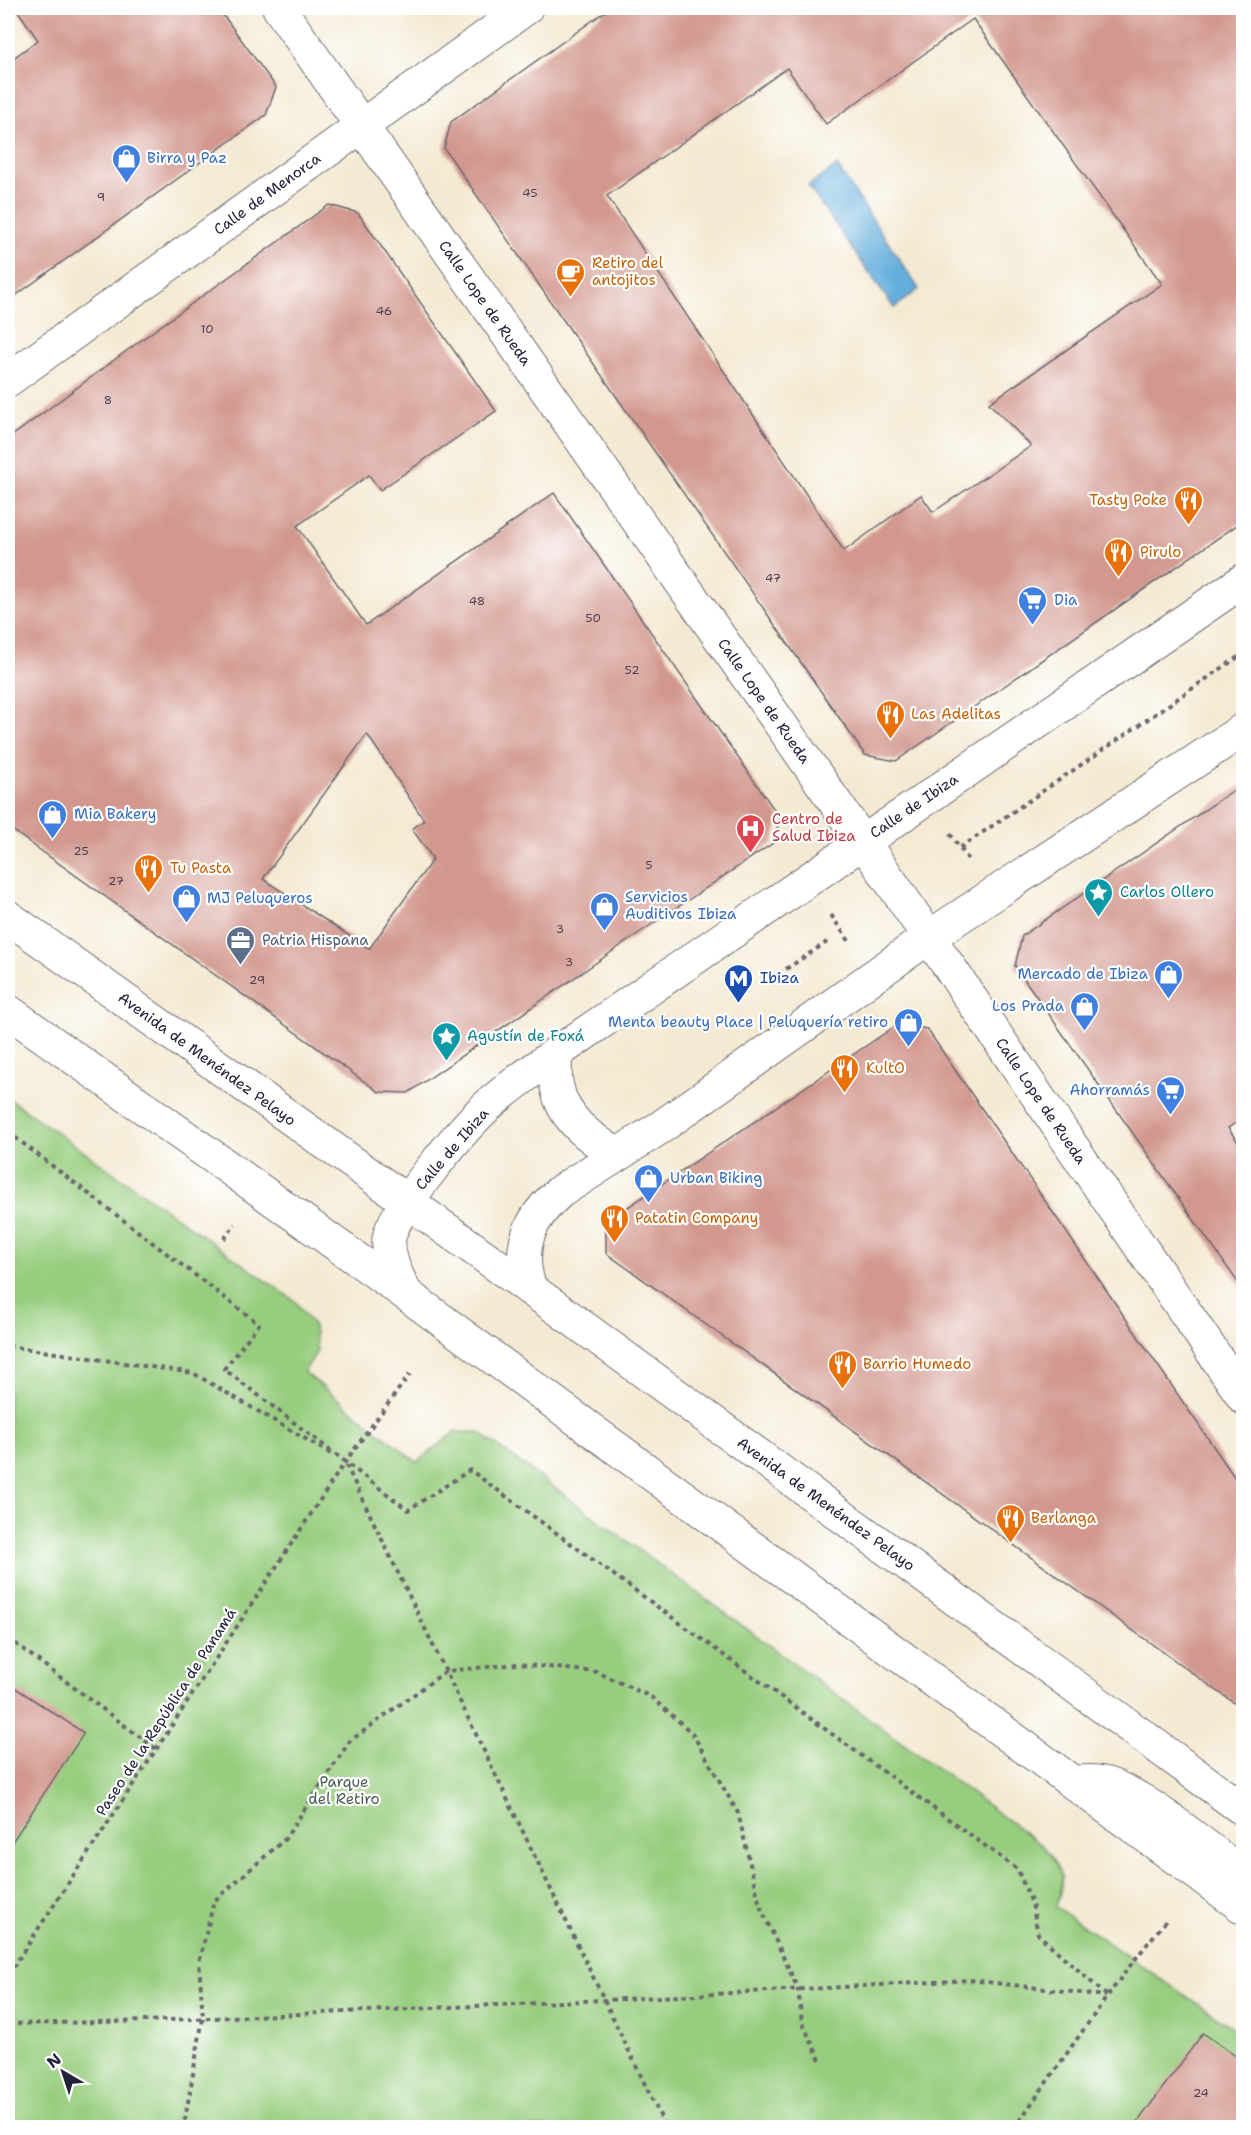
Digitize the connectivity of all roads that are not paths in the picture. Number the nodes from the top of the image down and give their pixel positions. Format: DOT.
graph roads {
  1 [pos="279,8"];
  2 [pos="526,8"];
  3 [pos="362,127"];
  4 [pos="8,380"];
  5 [pos="1244,580"];
  6 [pos="1244,729"];
  7 [pos="862,841"];
  8 [pos="8,917"];
  9 [pos="929,938"];
  10 [pos="8,1011"];
  11 [pos="555,1054"];
  12 [pos="617,1155"];
  13 [pos="407,1201"];
  14 [pos="530,1288"];
  15 [pos="406,1294"];
  16 [pos="1244,1398"];
  17 [pos="1074,1782"];
  18 [pos="1244,1810"];
  19 [pos="1244,1875"];
  20 [pos="1244,1908"];
  1 -- 3 [label="street, Calle Lope de Rueda"];
  2 -- 3 [label="street, Calle de Menorca"];
  3 -- 4 [label="street, Calle de Menorca"];
  3 -- 7 [label="street, Calle Lope de Rueda"];
  5 -- 7 [label="street, Calle de Ibiza"];
  6 -- 9 [label="street"];
  7 -- 9 [label="street, Calle Lope de Rueda"];
  7 -- 11 [label="street, Calle de Ibiza"];
  8 -- 13 [label="street, Avenida de Menéndez Pelayo"];
  9 -- 12 [label="street"];
  9 -- 16 [label="street, Calle Lope de Rueda"];
  10 -- 15 [label="street"];
  11 -- 12 [label="street"];
  11 -- 13 [label="street, Calle de Ibiza"];
  12 -- 14 [label="street"];
  13 -- 14 [label="street, Avenida de Menéndez Pelayo"];
  13 -- 15 [label="street"];
  14 -- 18 [label="street, Avenida de Menéndez Pelayo"];
  15 -- 17 [label="street"];
  17 -- 19 [label="street"];
  17 -- 20 [label="street"];
}
